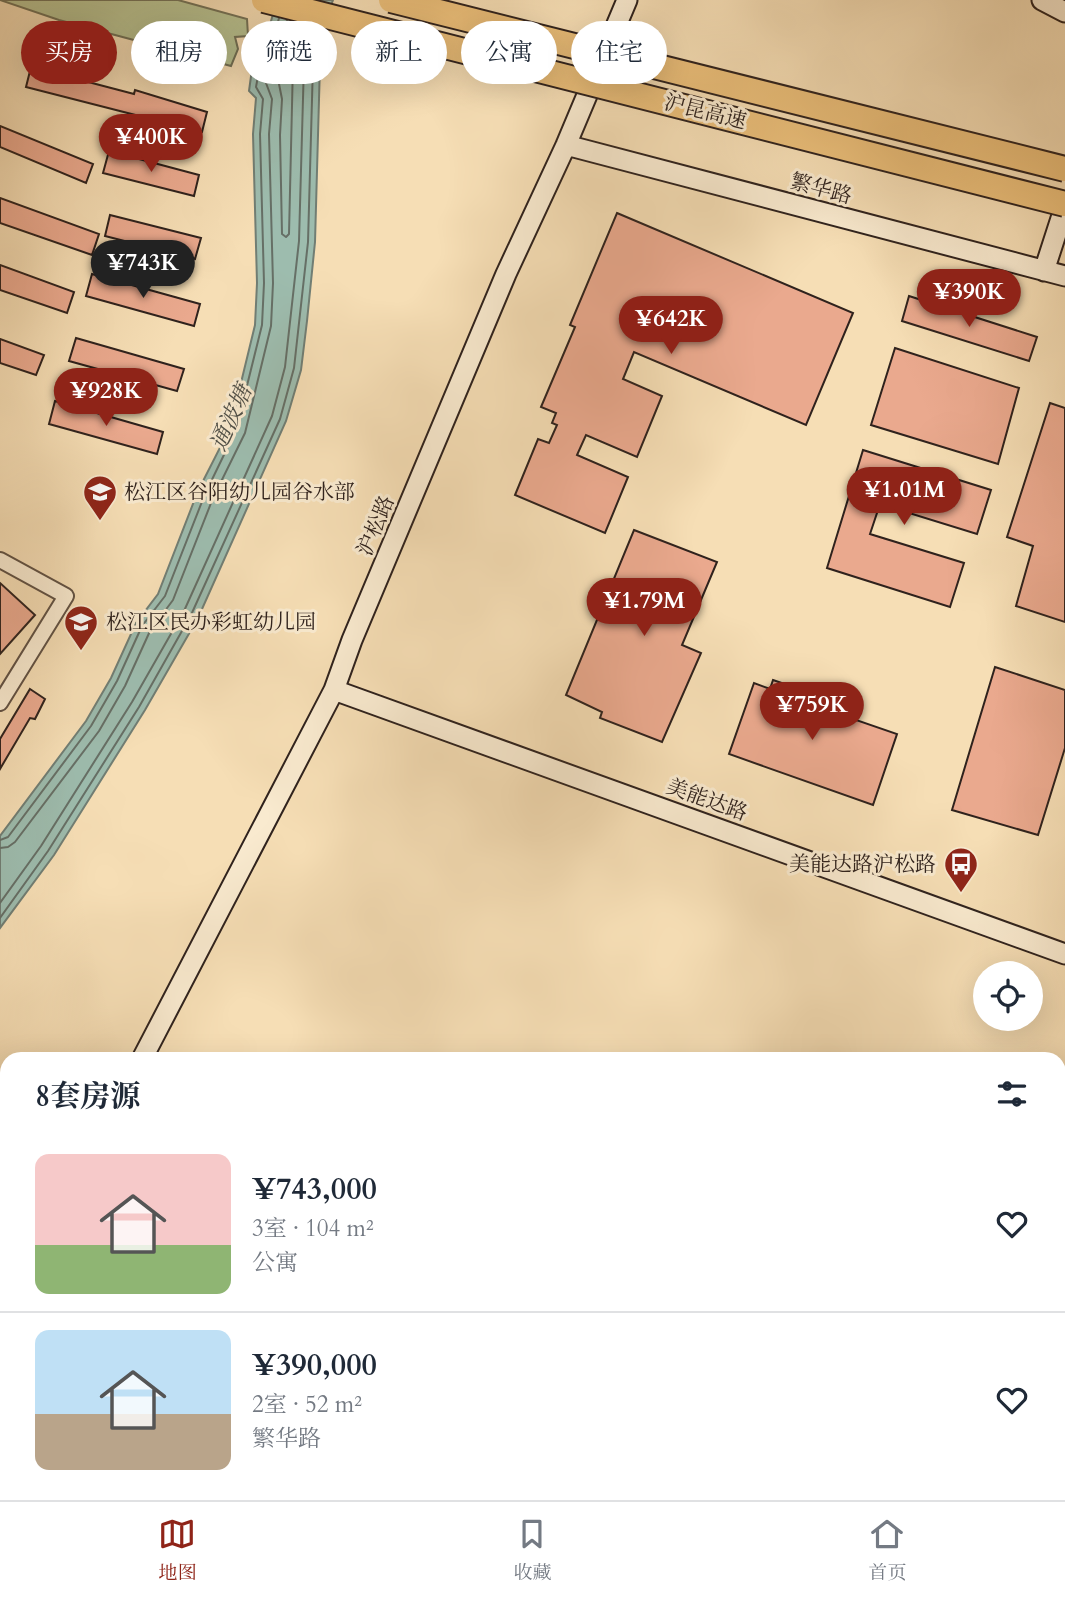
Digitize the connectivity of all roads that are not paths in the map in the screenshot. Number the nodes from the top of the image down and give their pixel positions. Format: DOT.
graph roads {
  1 [pos="264,0"];
  2 [pos="391,0"];
  3 [pos="627,0"];
  4 [pos="1042,0"];
  5 [pos="1065,12"];
  6 [pos="566,145"];
  7 [pos="1065,169"];
  8 [pos="1065,205"];
  9 [pos="1044,271"];
  10 [pos="1065,276"];
  11 [pos="0,560"];
  12 [pos="334,690"];
  13 [pos="0,703"];
  14 [pos="1065,954"];
  15 [pos="146,1052"];
  1 -- 8 [label="highway, 沪昆高速, bridge"];
  2 -- 7 [label="highway, 沪昆高速, bridge"];
  3 -- 6 [label="main road, 沪松路"];
  4 -- 5 [label="main road"];
  6 -- 9 [label="main road, 繁华路"];
  6 -- 12 [label="main road, 沪松路"];
  8 -- 9 [label="main road"];
  9 -- 10 [label="main road, 繁华路"];
  11 -- 13 [label="street"];
  12 -- 14 [label="main road, 美能达路"];
  12 -- 15 [label="main road, 沪松路"];
}
